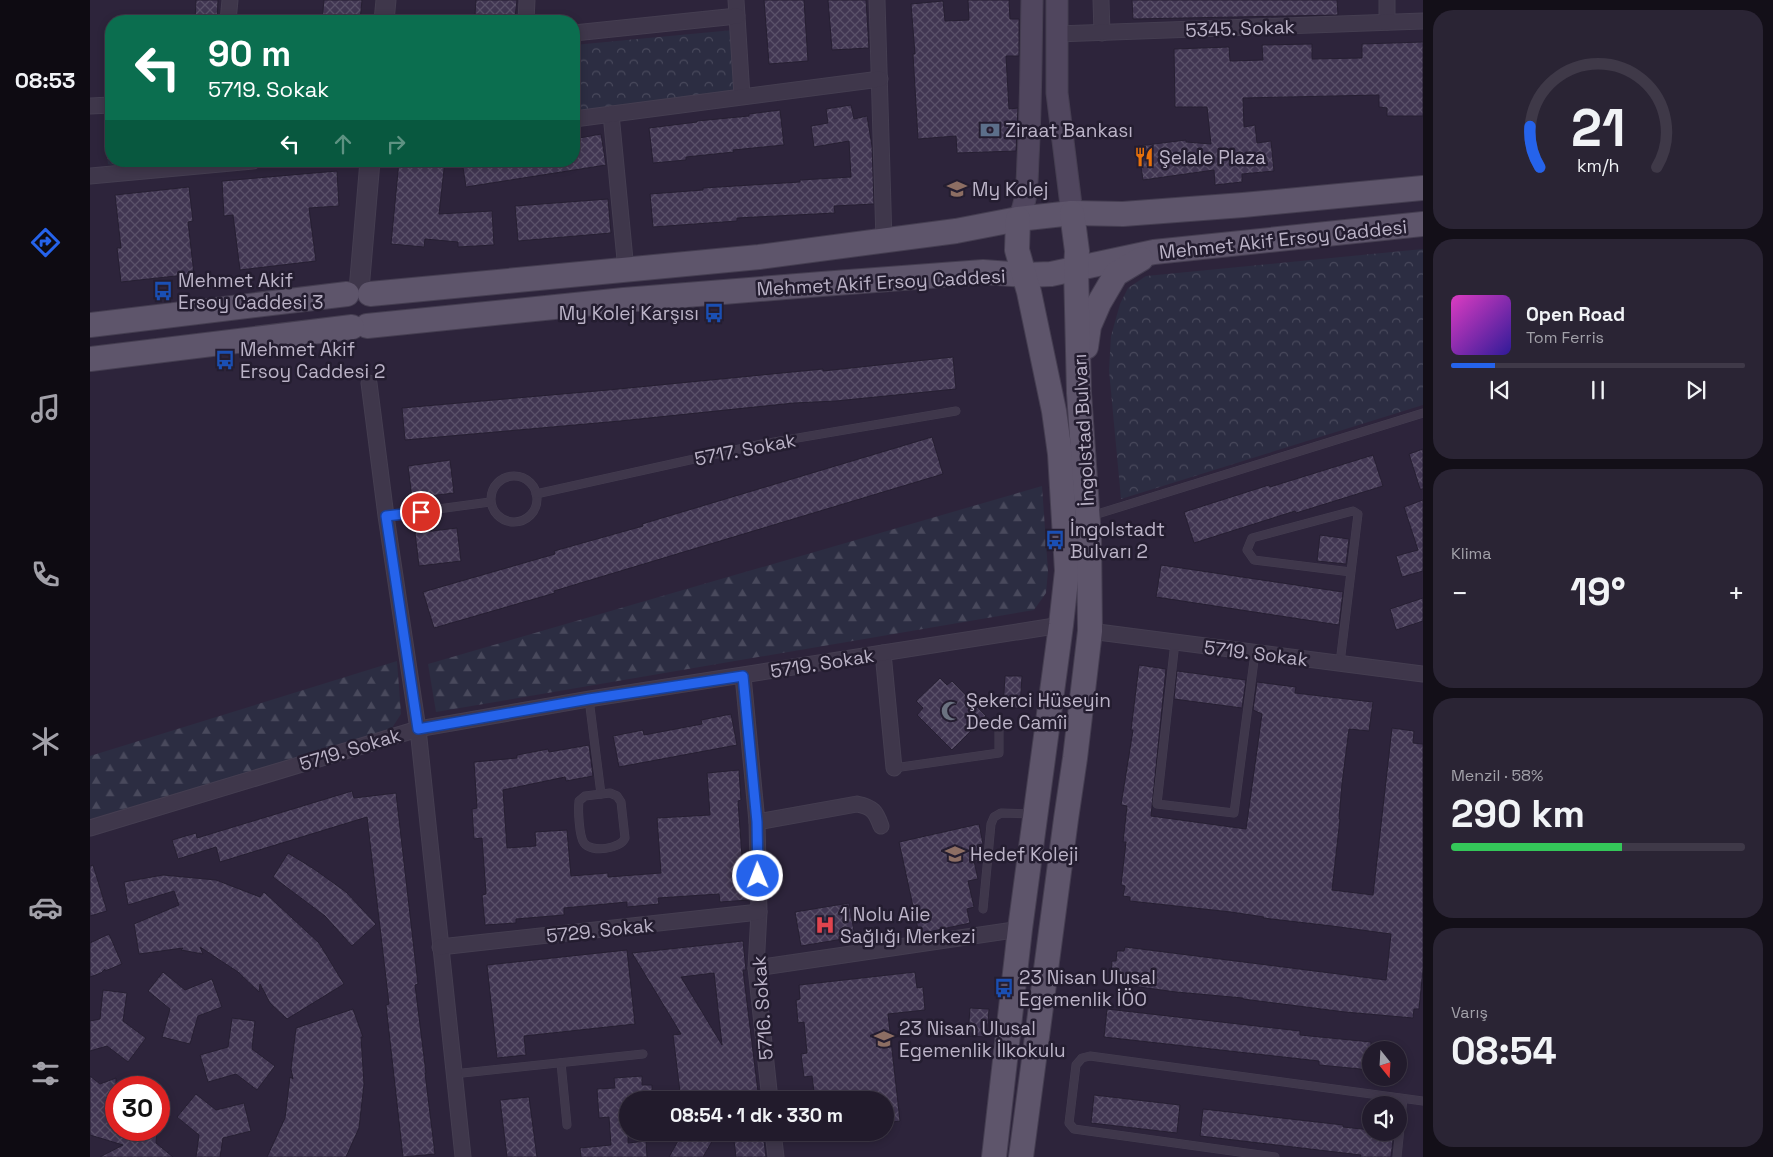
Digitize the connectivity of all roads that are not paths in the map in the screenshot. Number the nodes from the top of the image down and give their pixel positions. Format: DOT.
graph roads {
  1 [pos="230,0"];
  2 [pos="386,0"];
  3 [pos="527,0"];
  4 [pos="736,0"];
  5 [pos="877,0"];
  6 [pos="1032,0"];
  7 [pos="1057,0"];
  8 [pos="1101,0"];
  9 [pos="1387,0"];
  10 [pos="229,15"];
  11 [pos="385,15"];
  12 [pos="526,15"];
  13 [pos="736,16"];
  14 [pos="1423,21"];
  15 [pos="1387,22"];
  16 [pos="580,32"];
  17 [pos="1102,33"];
  18 [pos="1057,34"];
  19 [pos="880,79"];
  20 [pos="742,96"];
  21 [pos="105,105"];
  22 [pos="90,106"];
  23 [pos="611,114"];
  24 [pos="580,118"];
  25 [pos="177,167"];
  26 [pos="370,167"];
  27 [pos="90,176"];
  28 [pos="1423,188"];
  29 [pos="1072,213"];
  30 [pos="1018,219"];
  31 [pos="1423,224"];
  32 [pos="884,241"];
  33 [pos="1154,252"];
  34 [pos="1076,268"];
  35 [pos="626,270"];
  36 [pos="983,272"];
  37 [pos="1024,275"];
  38 [pos="359,293"];
  39 [pos="90,325"];
  40 [pos="359,326"];
  41 [pos="1041,353"];
  42 [pos="90,359"];
  43 [pos="369,383"];
  44 [pos="1079,393"];
  45 [pos="956,411"];
  46 [pos="1423,412"];
  47 [pos="536,494"];
  48 [pos="490,502"];
  49 [pos="386,516"];
  50 [pos="1089,517"];
  51 [pos="1351,572"];
  52 [pos="1061,625"];
  53 [pos="1090,631"];
  54 [pos="1175,642"];
  55 [pos="883,652"];
  56 [pos="1255,653"];
  57 [pos="1340,663"];
  58 [pos="1423,674"];
  59 [pos="743,676"];
  60 [pos="589,699"];
  61 [pos="999,724"];
  62 [pos="418,729"];
  63 [pos="894,768"];
  64 [pos="601,794"];
  65 [pos="1035,814"];
  66 [pos="757,822"];
  67 [pos="881,826"];
  68 [pos="90,828"];
  69 [pos="983,909"];
  70 [pos="759,912"];
  71 [pos="1020,929"];
  72 [pos="440,947"];
  73 [pos="756,968"];
  74 [pos="643,1054"];
  75 [pos="561,1063"];
  76 [pos="453,1074"];
  77 [pos="769,1091"];
  78 [pos="1381,1096"];
  79 [pos="1407,1099"];
  80 [pos="1423,1101"];
  81 [pos="566,1125"];
  82 [pos="774,1141"];
  83 [pos="1399,1141"];
  84 [pos="463,1157"];
  85 [pos="776,1157"];
  86 [pos="994,1157"];
  87 [pos="1021,1157"];
  88 [pos="1275,1157"];
  89 [pos="1397,1157"];
  1 -- 10 [label="street"];
  2 -- 11 [label="street"];
  3 -- 12 [label="street"];
  4 -- 13 [label="street"];
  5 -- 19 [label="street"];
  6 -- 30 [label="main road"];
  7 -- 18 [label="main road"];
  8 -- 17 [label="street"];
  9 -- 15 [label="street"];
  13 -- 16 [label="street"];
  13 -- 20 [label="street"];
  14 -- 15 [label="street, 5345. Sokak"];
  15 -- 17 [label="street, 5345. Sokak"];
  17 -- 18 [label="street, 5345. Sokak"];
  18 -- 29 [label="main road"];
  19 -- 20 [label="street"];
  19 -- 32 [label="street"];
  20 -- 23 [label="street"];
  21 -- 22 [label="street"];
  23 -- 24 [label="street"];
  23 -- 35 [label="street"];
  25 -- 27 [label="street"];
  26 -- 38 [label="street"];
  28 -- 29 [label="main road, Mehmet Akif Ersoy Caddesi"];
  29 -- 30 [label="main road, Mehmet Akif Ersoy Caddesi"];
  29 -- 34 [label="main road, İngolstad Bulvarı"];
  30 -- 32 [label="main road, Mehmet Akif Ersoy Caddesi"];
  30 -- 37 [label="main road, İngolstad Bulvarı"];
  31 -- 33 [label="main road, Mehmet Akif Ersoy Caddesi"];
  32 -- 35 [label="main road, Mehmet Akif Ersoy Caddesi"];
  33 -- 34 [label="main road, Mehmet Akif Ersoy Caddesi"];
  33 -- 44 [label="main road"];
  34 -- 37 [label="main road, Mehmet Akif Ersoy Caddesi"];
  34 -- 44 [label="main road, İngolstad Bulvarı"];
  35 -- 38 [label="main road, Mehmet Akif Ersoy Caddesi"];
  36 -- 37 [label="main road, Mehmet Akif Ersoy Caddesi"];
  36 -- 40 [label="main road, Mehmet Akif Ersoy Caddesi"];
  36 -- 41 [label="main road"];
  37 -- 41 [label="main road, İngolstad Bulvarı"];
  38 -- 39 [label="main road, Mehmet Akif Ersoy Caddesi"];
  38 -- 40 [label="main road"];
  38 -- 40 [label="main road"];
  40 -- 42 [label="main road, Mehmet Akif Ersoy Caddesi"];
  41 -- 52 [label="main road, İngolstad Bulvarı"];
  43 -- 49 [label="street"];
  44 -- 50 [label="main road, İngolstad Bulvarı"];
  45 -- 47 [label="lane, 5717. Sokak"];
  46 -- 50 [label="lane"];
  47 -- 48 [label="lane"];
  47 -- 48 [label="lane"];
  48 -- 49 [label="lane"];
  49 -- 62 [label="street"];
  50 -- 53 [label="main road, İngolstad Bulvarı"];
  51 -- 51 [label="lane"];
  51 -- 57 [label="lane"];
  52 -- 55 [label="street, 5719. Sokak"];
  52 -- 65 [label="main road, İngolstad Bulvarı"];
  53 -- 54 [label="street, 5719. Sokak"];
  53 -- 87 [label="main road, İngolstad Bulvarı"];
  54 -- 56 [label="street, 5719. Sokak"];
  54 -- 56 [label="lane"];
  55 -- 59 [label="street, 5719. Sokak"];
  55 -- 63 [label="street"];
  56 -- 57 [label="street, 5719. Sokak"];
  57 -- 58 [label="street, 5719. Sokak"];
  59 -- 60 [label="street, 5719. Sokak"];
  59 -- 66 [label="street, 5716. Sokak"];
  60 -- 62 [label="street, 5719. Sokak"];
  60 -- 64 [label="lane"];
  61 -- 63 [label="lane"];
  62 -- 68 [label="street, 5719. Sokak"];
  62 -- 72 [label="street"];
  64 -- 64 [label="lane"];
  65 -- 69 [label="lane"];
  65 -- 71 [label="main road, İngolstad Bulvarı"];
  66 -- 67 [label="street"];
  66 -- 70 [label="street, 5716. Sokak"];
  70 -- 72 [label="street, 5729. Sokak"];
  70 -- 73 [label="street, 5716. Sokak"];
  71 -- 73 [label="street"];
  71 -- 86 [label="main road, İngolstad Bulvarı"];
  72 -- 76 [label="street"];
  73 -- 77 [label="street, 5716. Sokak"];
  74 -- 75 [label="lane"];
  75 -- 76 [label="lane"];
  75 -- 81 [label="lane"];
  76 -- 84 [label="street"];
  78 -- 88 [label="lane"];
  79 -- 80 [label="lane"];
  82 -- 85 [label="street"];
  83 -- 89 [label="lane"];
}
